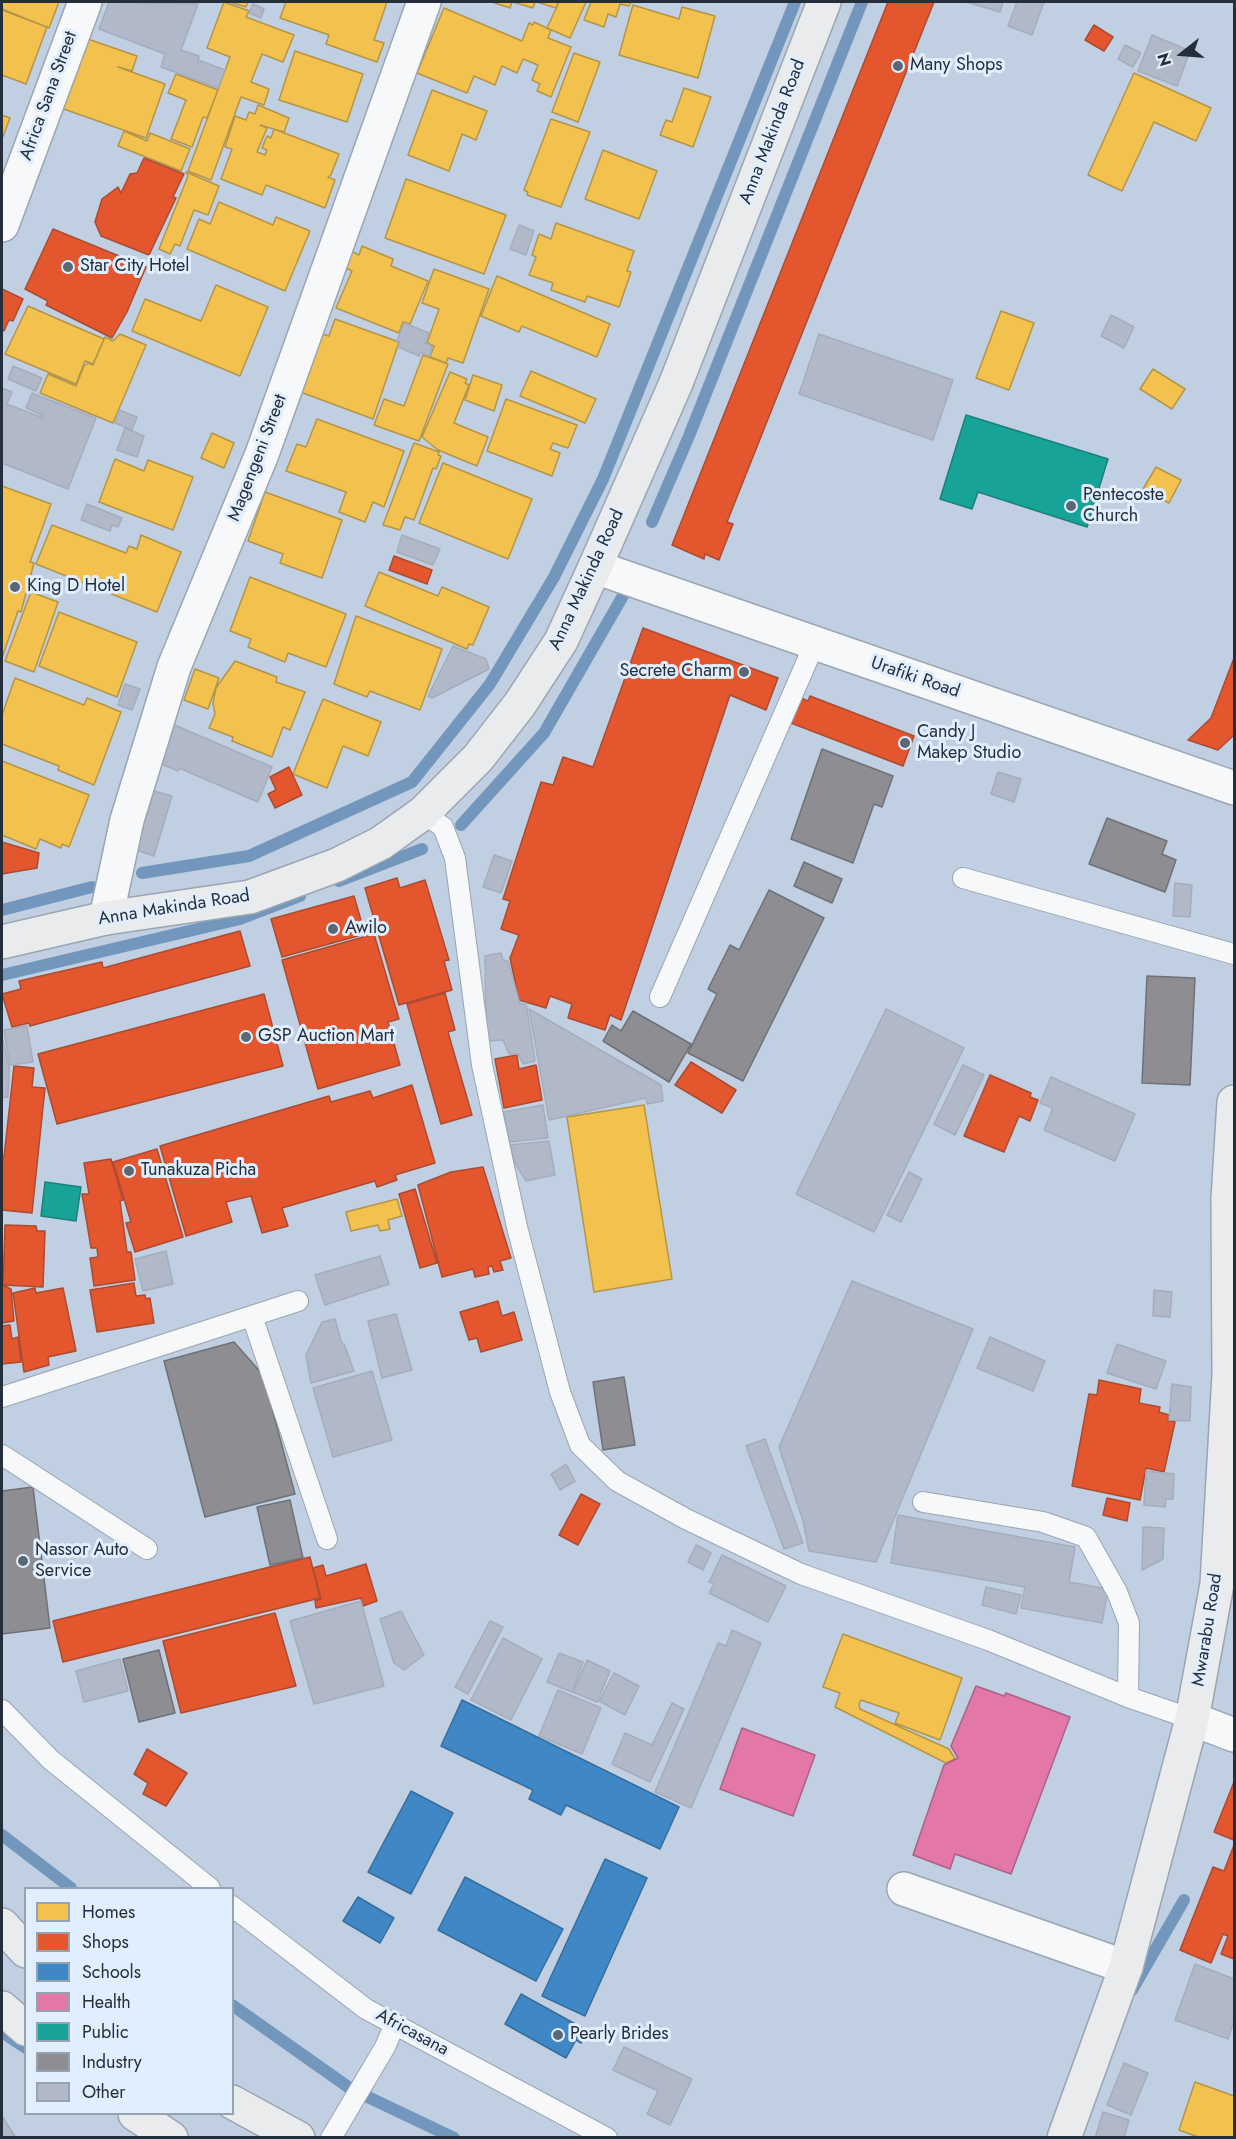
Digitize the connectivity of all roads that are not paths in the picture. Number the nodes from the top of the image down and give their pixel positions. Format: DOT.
graph roads {
  1 [pos="85,2"];
  2 [pos="424,2"];
  3 [pos="824,2"];
  4 [pos="2,225"];
  5 [pos="595,567"];
  6 [pos="815,643"];
  7 [pos="1234,788"];
  8 [pos="423,813"];
  9 [pos="963,878"];
  10 [pos="106,918"];
  11 [pos="2,942"];
  12 [pos="1234,954"];
  13 [pos="660,997"];
  14 [pos="1234,1102"];
  15 [pos="298,1301"];
  16 [pos="252,1316"];
  17 [pos="1232,1375"];
  18 [pos="2,1396"];
  19 [pos="2,1455"];
  20 [pos="923,1502"];
  21 [pos="327,1539"];
  22 [pos="147,1549"];
  23 [pos="1128,1697"];
  24 [pos="2,1710"];
  25 [pos="1192,1719"];
  26 [pos="1234,1735"];
  27 [pos="209,1887"];
  28 [pos="904,1888"];
  29 [pos="234,1908"];
  30 [pos="2,1925"];
  31 [pos="24,1949"];
  32 [pos="1126,1967"];
  33 [pos="2,2008"];
  34 [pos="395,2024"];
  35 [pos="24,2027"];
  36 [pos="234,2103"];
  37 [pos="332,2136"];
  38 [pos="298,2138"];
  39 [pos="607,2138"];
  40 [pos="1064,2138"];
  1 -- 4 [label="street, Africa Sana Street"];
  2 -- 10 [label="street, Magengeni Street"];
  3 -- 5 [label="street, Anna Makinda Road"];
  5 -- 6 [label="street, Urafiki Road"];
  5 -- 8 [label="street, Anna Makinda Road"];
  6 -- 7 [label="street, Urafiki Road"];
  6 -- 13 [label="lane"];
  8 -- 10 [label="street, Anna Makinda Road"];
  8 -- 23 [label="lane"];
  9 -- 12 [label="lane"];
  10 -- 11 [label="street, Anna Makinda Road"];
  14 -- 17 [label="street, Mwarabu Road"];
  15 -- 16 [label="lane"];
  16 -- 18 [label="lane"];
  16 -- 21 [label="lane"];
  17 -- 25 [label="street, Mwarabu Road"];
  19 -- 22 [label="lane"];
  20 -- 23 [label="lane"];
  23 -- 25 [label="lane"];
  24 -- 27 [label="lane"];
  25 -- 26 [label="street"];
  25 -- 32 [label="street, Mwarabu Road"];
  28 -- 32 [label="street"];
  29 -- 34 [label="lane, Africasana"];
  30 -- 31 [label="street"];
  32 -- 40 [label="street, Mwarabu Road"];
  33 -- 35 [label="street"];
  34 -- 37 [label="lane"];
  34 -- 39 [label="lane, Africasana"];
  36 -- 38 [label="street"];
}
